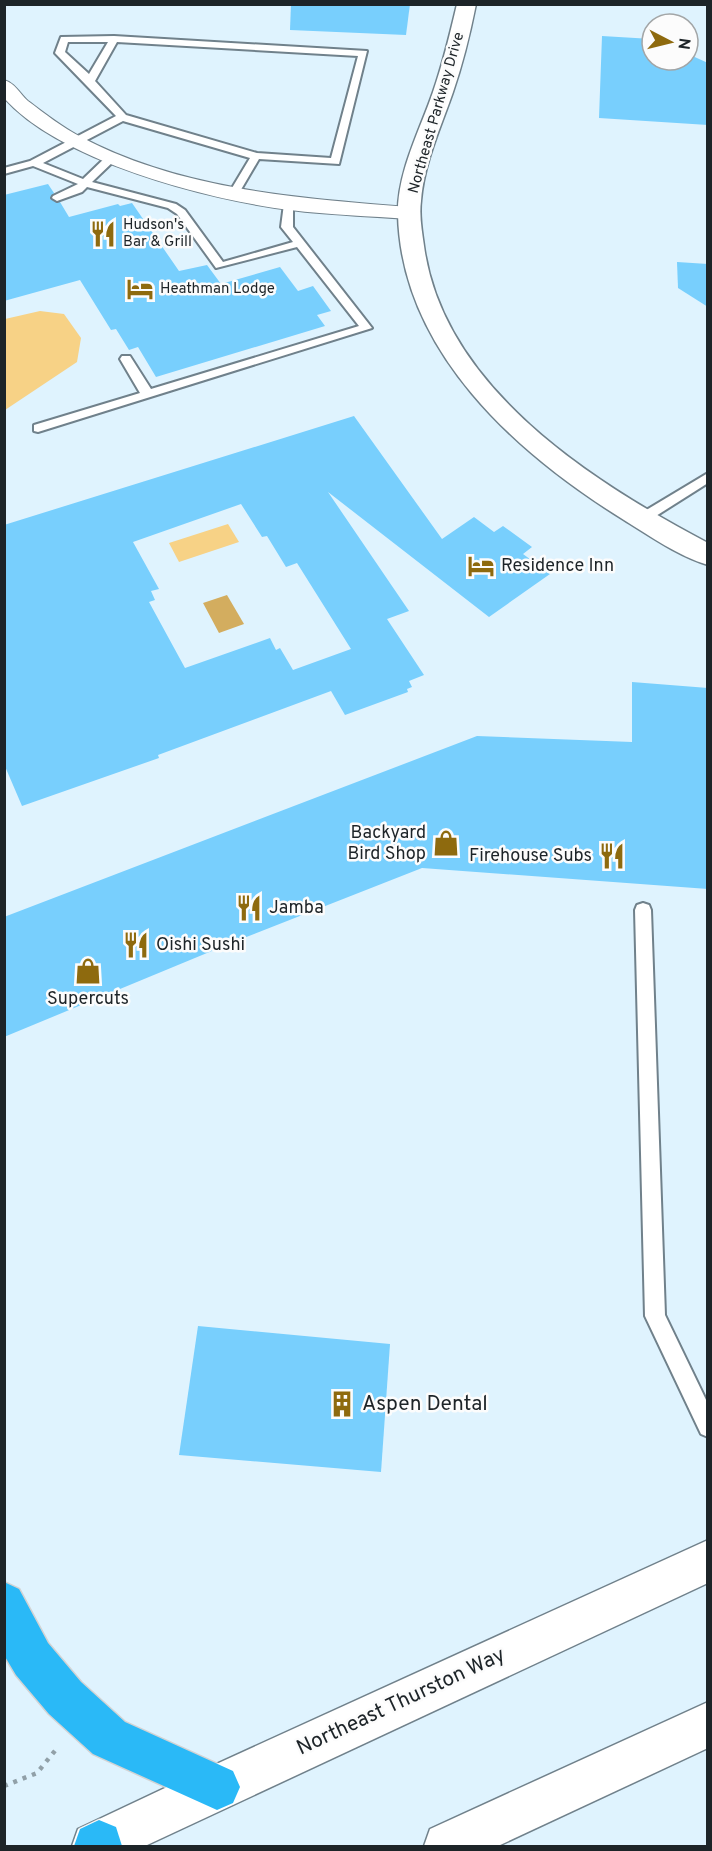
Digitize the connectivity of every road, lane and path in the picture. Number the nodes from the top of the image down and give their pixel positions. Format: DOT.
graph roads {
  1 [pos="466,4"];
  2 [pos="114,39"];
  3 [pos="90,81"];
  4 [pos="4,86"];
  5 [pos="122,117"];
  6 [pos="73,141"];
  7 [pos="256,156"];
  8 [pos="112,157"];
  9 [pos="34,163"];
  10 [pos="4,171"];
  11 [pos="84,183"];
  12 [pos="234,193"];
  13 [pos="57,198"];
  14 [pos="289,204"];
  15 [pos="409,213"];
  16 [pos="300,243"];
  17 [pos="126,359"];
  18 [pos="148,395"];
  19 [pos="38,428"];
  20 [pos="708,477"];
  21 [pos="643,518"];
  22 [pos="708,555"];
  23 [pos="643,910"];
  24 [pos="708,1427"];
  25 [pos="708,1561"];
  26 [pos="4,1604"];
  27 [pos="708,1724"];
  28 [pos="58,1747"];
  29 [pos="4,1786"];
  30 [pos="217,1787"];
  31 [pos="97,1846"];
  32 [pos="447,1846"];
  1 -- 15 [label="street, Northeast Parkway Drive"];
  2 -- 3 [label="lane"];
  2 -- 3 [label="lane"];
  2 -- 7 [label="lane"];
  3 -- 5 [label="lane"];
  4 -- 6 [label="street"];
  5 -- 6 [label="lane"];
  5 -- 7 [label="lane"];
  6 -- 8 [label="street"];
  6 -- 9 [label="lane"];
  7 -- 12 [label="lane"];
  8 -- 11 [label="lane"];
  8 -- 12 [label="street"];
  9 -- 10 [label="lane"];
  9 -- 11 [label="lane"];
  11 -- 13 [label="lane"];
  11 -- 16 [label="lane"];
  12 -- 14 [label="street"];
  14 -- 15 [label="street"];
  14 -- 16 [label="lane"];
  15 -- 21 [label="street, Northeast Parkway Drive"];
  16 -- 18 [label="lane"];
  17 -- 18 [label="lane"];
  18 -- 19 [label="lane"];
  20 -- 21 [label="lane"];
  21 -- 22 [label="street, Northeast Parkway Drive"];
  23 -- 24 [label="lane"];
  25 -- 30 [label="street, Northeast Thurston Way"];
  26 -- 30 [label="highway"];
  27 -- 32 [label="street"];
  28 -- 29 [label="path"];
  30 -- 31 [label="street, Northeast Thurston Way"];
}
